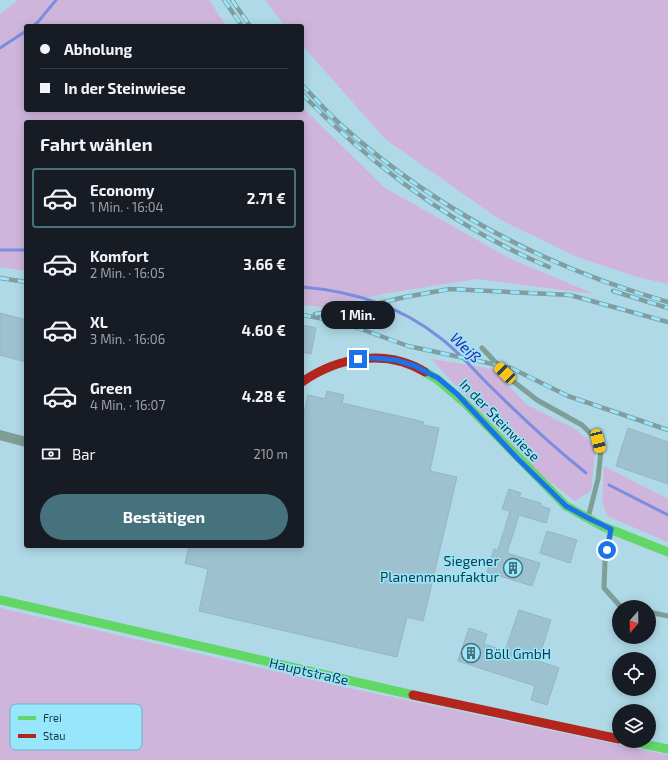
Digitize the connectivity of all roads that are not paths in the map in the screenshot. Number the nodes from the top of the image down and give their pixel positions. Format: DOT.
graph roads {
  1 [pos="482,348"];
  2 [pos="304,381"];
  3 [pos="0,435"];
  4 [pos="24,441"];
  5 [pos="588,518"];
  6 [pos="611,529"];
  7 [pos="668,552"];
  8 [pos="0,600"];
  9 [pos="615,600"];
  10 [pos="656,613"];
  11 [pos="668,616"];
  12 [pos="612,738"];
  13 [pos="656,746"];
  14 [pos="668,748"];
  1 -- 5 [label="lane"];
  2 -- 5 [label="main road, In der Steinwiese"];
  3 -- 4 [label="street"];
  5 -- 6 [label="main road, In der Steinwiese"];
  6 -- 7 [label="main road, In der Steinwiese"];
  6 -- 9 [label="lane"];
  8 -- 12 [label="main road, Hauptstraße"];
  10 -- 11 [label="lane"];
  13 -- 14 [label="main road"];
}
